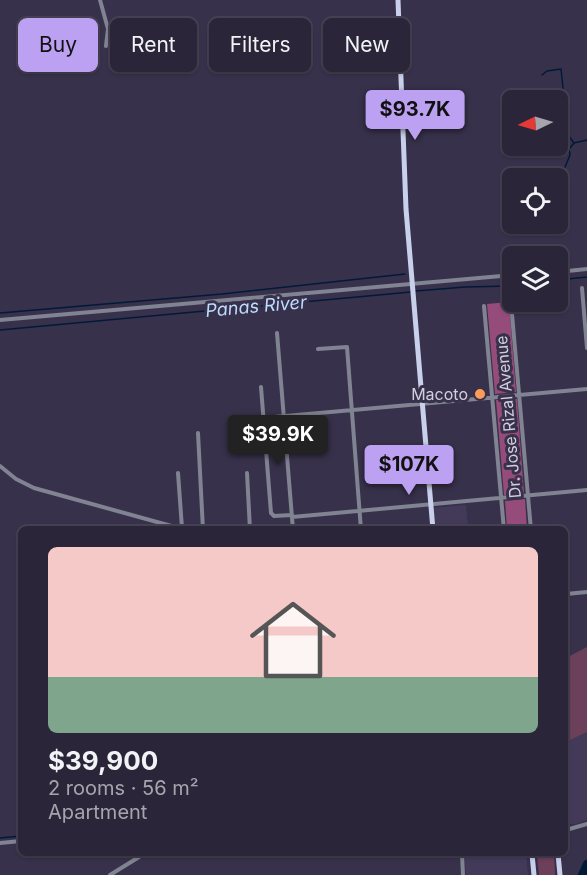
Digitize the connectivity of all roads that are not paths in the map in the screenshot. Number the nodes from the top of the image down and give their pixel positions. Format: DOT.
graph roads {
  1 [pos="100,0"];
  2 [pos="398,0"];
  3 [pos="106,46"];
  4 [pos="587,269"];
  5 [pos="568,271"];
  6 [pos="502,276"];
  7 [pos="412,286"];
  8 [pos="582,288"];
  9 [pos="484,306"];
  10 [pos="512,312"];
  11 [pos="0,320"];
  12 [pos="277,333"];
  13 [pos="587,348"];
  14 [pos="318,349"];
  15 [pos="261,387"];
  16 [pos="587,388"];
  17 [pos="520,395"];
  18 [pos="492,397"];
  19 [pos="421,404"];
  20 [pos="351,411"];
  21 [pos="283,417"];
  22 [pos="263,418"];
  23 [pos="198,433"];
  24 [pos="0,466"];
  25 [pos="178,473"];
  26 [pos="247,473"];
  27 [pos="587,490"];
  28 [pos="528,495"];
  29 [pos="501,498"];
  30 [pos="430,505"];
  31 [pos="360,511"];
  32 [pos="292,516"];
  33 [pos="173,526"];
  34 [pos="184,526"];
  35 [pos="203,526"];
  36 [pos="250,526"];
  37 [pos="293,526"];
  38 [pos="361,526"];
  39 [pos="433,526"];
  40 [pos="504,526"];
  41 [pos="531,526"];
  42 [pos="587,592"];
  43 [pos="568,594"];
  44 [pos="587,824"];
  45 [pos="568,829"];
  46 [pos="18,841"];
  47 [pos="0,843"];
  48 [pos="139,856"];
  49 [pos="462,856"];
  50 [pos="532,856"];
  51 [pos="558,856"];
  52 [pos="110,875"];
  53 [pos="463,875"];
  54 [pos="534,875"];
  55 [pos="560,875"];
  1 -- 3 [label="street"];
  2 -- 7 [label="main road"];
  4 -- 5 [label="street"];
  6 -- 7 [label="street"];
  7 -- 11 [label="street"];
  7 -- 19 [label="main road"];
  8 -- 13 [label="street"];
  9 -- 18 [label="street, Dr. Jose Rizal Avenue"];
  10 -- 17 [label="street, Dr. Jose Rizal Avenue"];
  12 -- 21 [label="street"];
  14 -- 20 [label="street"];
  15 -- 22 [label="street"];
  16 -- 17 [label="street"];
  17 -- 18 [label="street"];
  17 -- 28 [label="street, Dr. Jose Rizal Avenue"];
  18 -- 19 [label="street"];
  18 -- 29 [label="street, Dr. Jose Rizal Avenue"];
  19 -- 20 [label="street"];
  19 -- 30 [label="main road"];
  20 -- 21 [label="street"];
  20 -- 31 [label="street"];
  21 -- 22 [label="street"];
  21 -- 32 [label="street"];
  22 -- 32 [label="street"];
  23 -- 35 [label="street"];
  24 -- 33 [label="street"];
  25 -- 34 [label="street"];
  26 -- 36 [label="street"];
  27 -- 28 [label="street"];
  28 -- 29 [label="street"];
  28 -- 41 [label="street, Dr. Jose Rizal Avenue"];
  29 -- 30 [label="street"];
  29 -- 40 [label="street, Dr. Jose Rizal Avenue"];
  30 -- 31 [label="street"];
  30 -- 39 [label="main road"];
  31 -- 32 [label="street"];
  31 -- 38 [label="street"];
  32 -- 37 [label="street"];
  42 -- 43 [label="street"];
  44 -- 45 [label="street"];
  46 -- 47 [label="street"];
  48 -- 52 [label="street"];
  49 -- 53 [label="street"];
  50 -- 54 [label="main road"];
  51 -- 55 [label="main road"];
}
